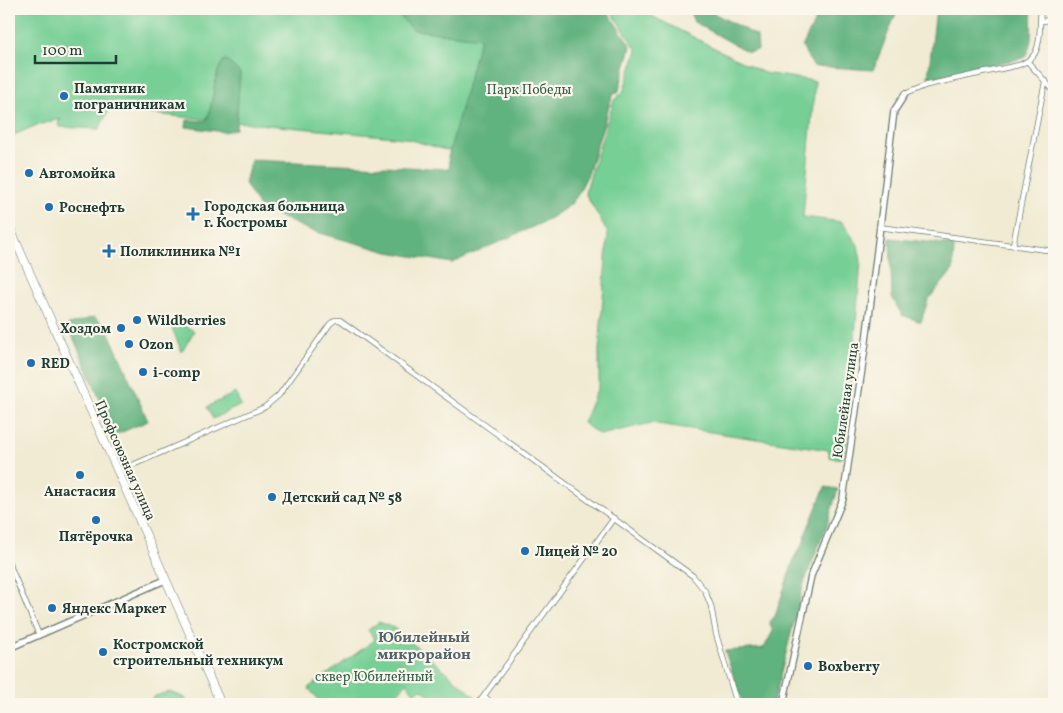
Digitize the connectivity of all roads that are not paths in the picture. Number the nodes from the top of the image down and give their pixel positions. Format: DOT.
graph roads {
  1 [pos="1041,9"];
  2 [pos="1054,20"];
  3 [pos="1040,21"];
  4 [pos="1027,61"];
  5 [pos="1045,82"];
  6 [pos="1054,91"];
  7 [pos="905,94"];
  8 [pos="9,226"];
  9 [pos="879,227"];
  10 [pos="1013,245"];
  11 [pos="1054,251"];
  12 [pos="116,470"];
  13 [pos="614,518"];
  14 [pos="9,563"];
  15 [pos="16,578"];
  16 [pos="165,580"];
  17 [pos="9,581"];
  18 [pos="40,634"];
  19 [pos="9,648"];
  20 [pos="484,696"];
  21 [pos="221,704"];
  22 [pos="478,704"];
  23 [pos="494,704"];
  24 [pos="737,704"];
  25 [pos="783,704"];
  1 -- 3 [label="street"];
  2 -- 3 [label="street"];
  3 -- 4 [label="street"];
  4 -- 5 [label="street"];
  4 -- 7 [label="street"];
  5 -- 6 [label="street"];
  5 -- 10 [label="street"];
  7 -- 9 [label="street, Юбилейная улица"];
  8 -- 12 [label="highway, Профсоюзная улица"];
  9 -- 10 [label="street"];
  9 -- 25 [label="street, Юбилейная улица"];
  10 -- 11 [label="street"];
  12 -- 13 [label="street"];
  12 -- 16 [label="highway, Профсоюзная улица"];
  13 -- 20 [label="street"];
  13 -- 24 [label="street"];
  14 -- 15 [label="street"];
  15 -- 17 [label="street"];
  15 -- 18 [label="street"];
  16 -- 18 [label="street"];
  16 -- 21 [label="highway, Профсоюзная улица"];
  18 -- 19 [label="street"];
  20 -- 22 [label="street"];
  20 -- 23 [label="street"];
}
